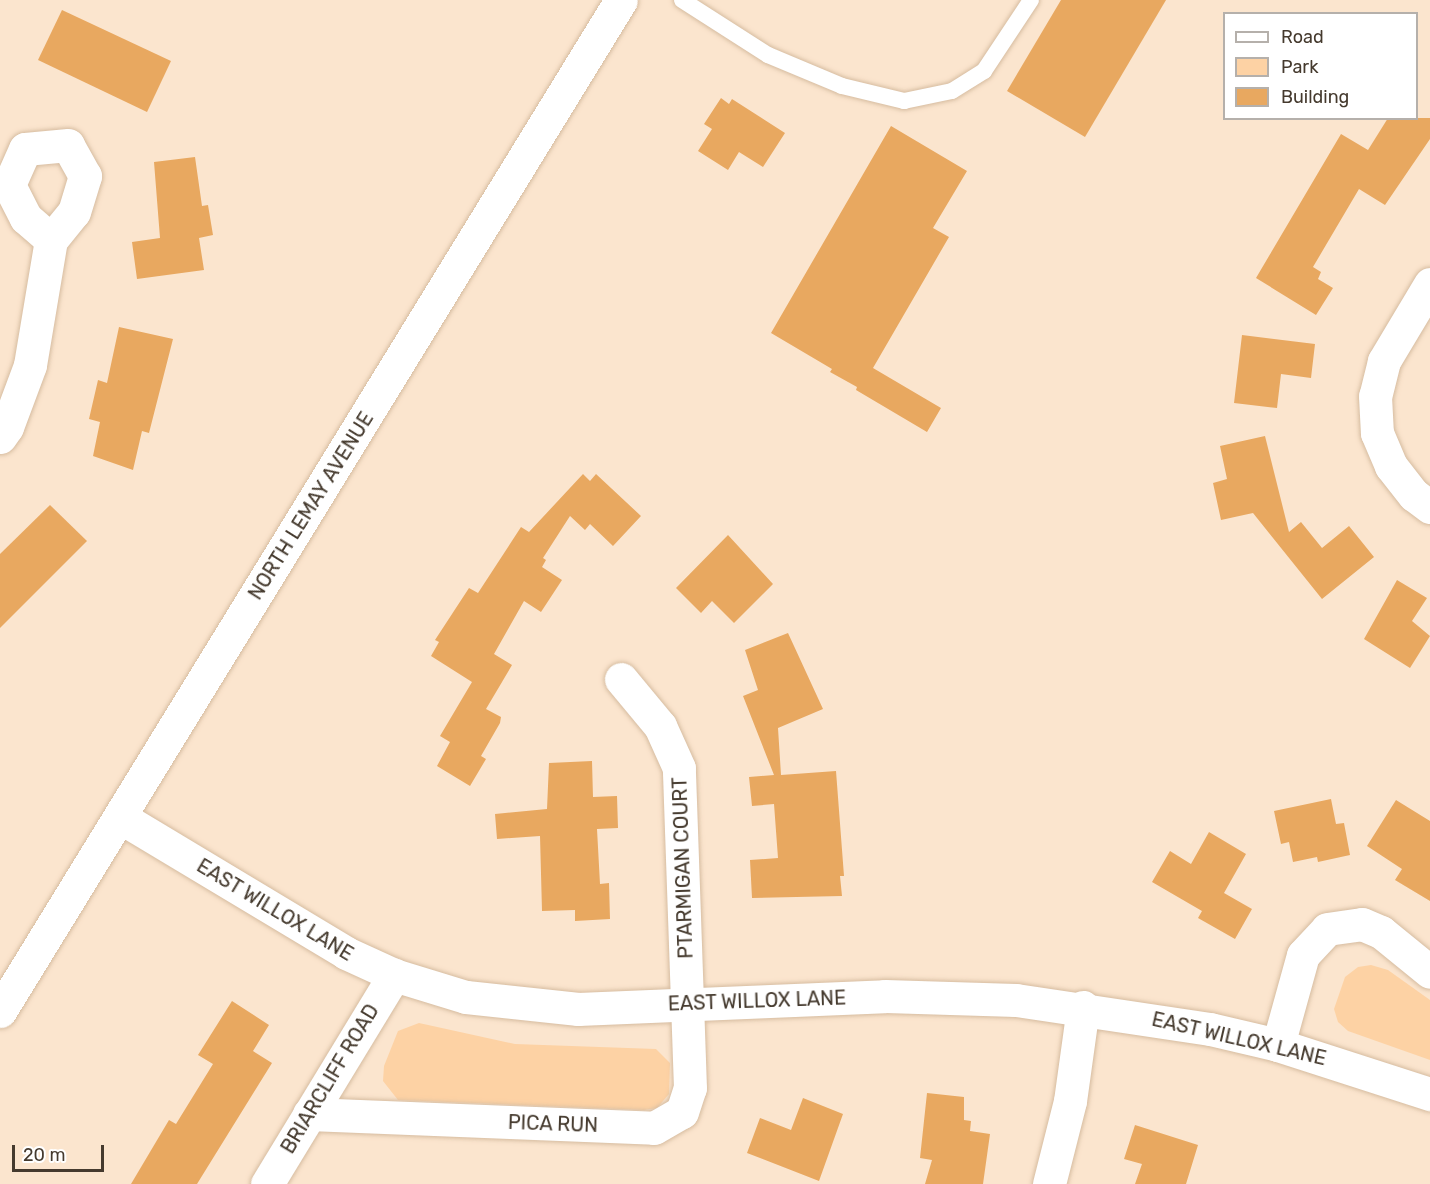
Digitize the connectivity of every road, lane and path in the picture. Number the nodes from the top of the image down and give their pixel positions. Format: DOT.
graph roads {
  1 [pos="621,0"];
  2 [pos="682,0"];
  3 [pos="1031,0"];
  4 [pos="51,240"];
  5 [pos="1430,284"];
  6 [pos="0,437"];
  7 [pos="1430,507"];
  8 [pos="621,679"];
  9 [pos="120,817"];
  10 [pos="1430,972"];
  11 [pos="394,975"];
  12 [pos="688,1003"];
  13 [pos="1083,1007"];
  14 [pos="0,1011"];
  15 [pos="1278,1045"];
  16 [pos="1430,1094"];
  17 [pos="309,1114"];
  18 [pos="267,1184"];
  19 [pos="1049,1184"];
  1 -- 9 [label="main road, NORTH LEMAY AVENUE"];
  2 -- 3 [label="lane"];
  4 -- 6 [label="main road"];
  5 -- 7 [label="main road"];
  8 -- 12 [label="main road, PTARMIGAN COURT"];
  9 -- 11 [label="main road, EAST WILLOX LANE"];
  9 -- 14 [label="main road, NORTH LEMAY AVENUE"];
  10 -- 15 [label="main road"];
  11 -- 12 [label="main road, EAST WILLOX LANE"];
  11 -- 17 [label="main road, BRIARCLIFF ROAD"];
  12 -- 13 [label="main road, EAST WILLOX LANE"];
  12 -- 17 [label="main road, PICA RUN"];
  13 -- 15 [label="main road, EAST WILLOX LANE"];
  13 -- 19 [label="main road"];
  15 -- 16 [label="main road, EAST WILLOX LANE"];
  17 -- 18 [label="main road, BRIARCLIFF ROAD"];
}
